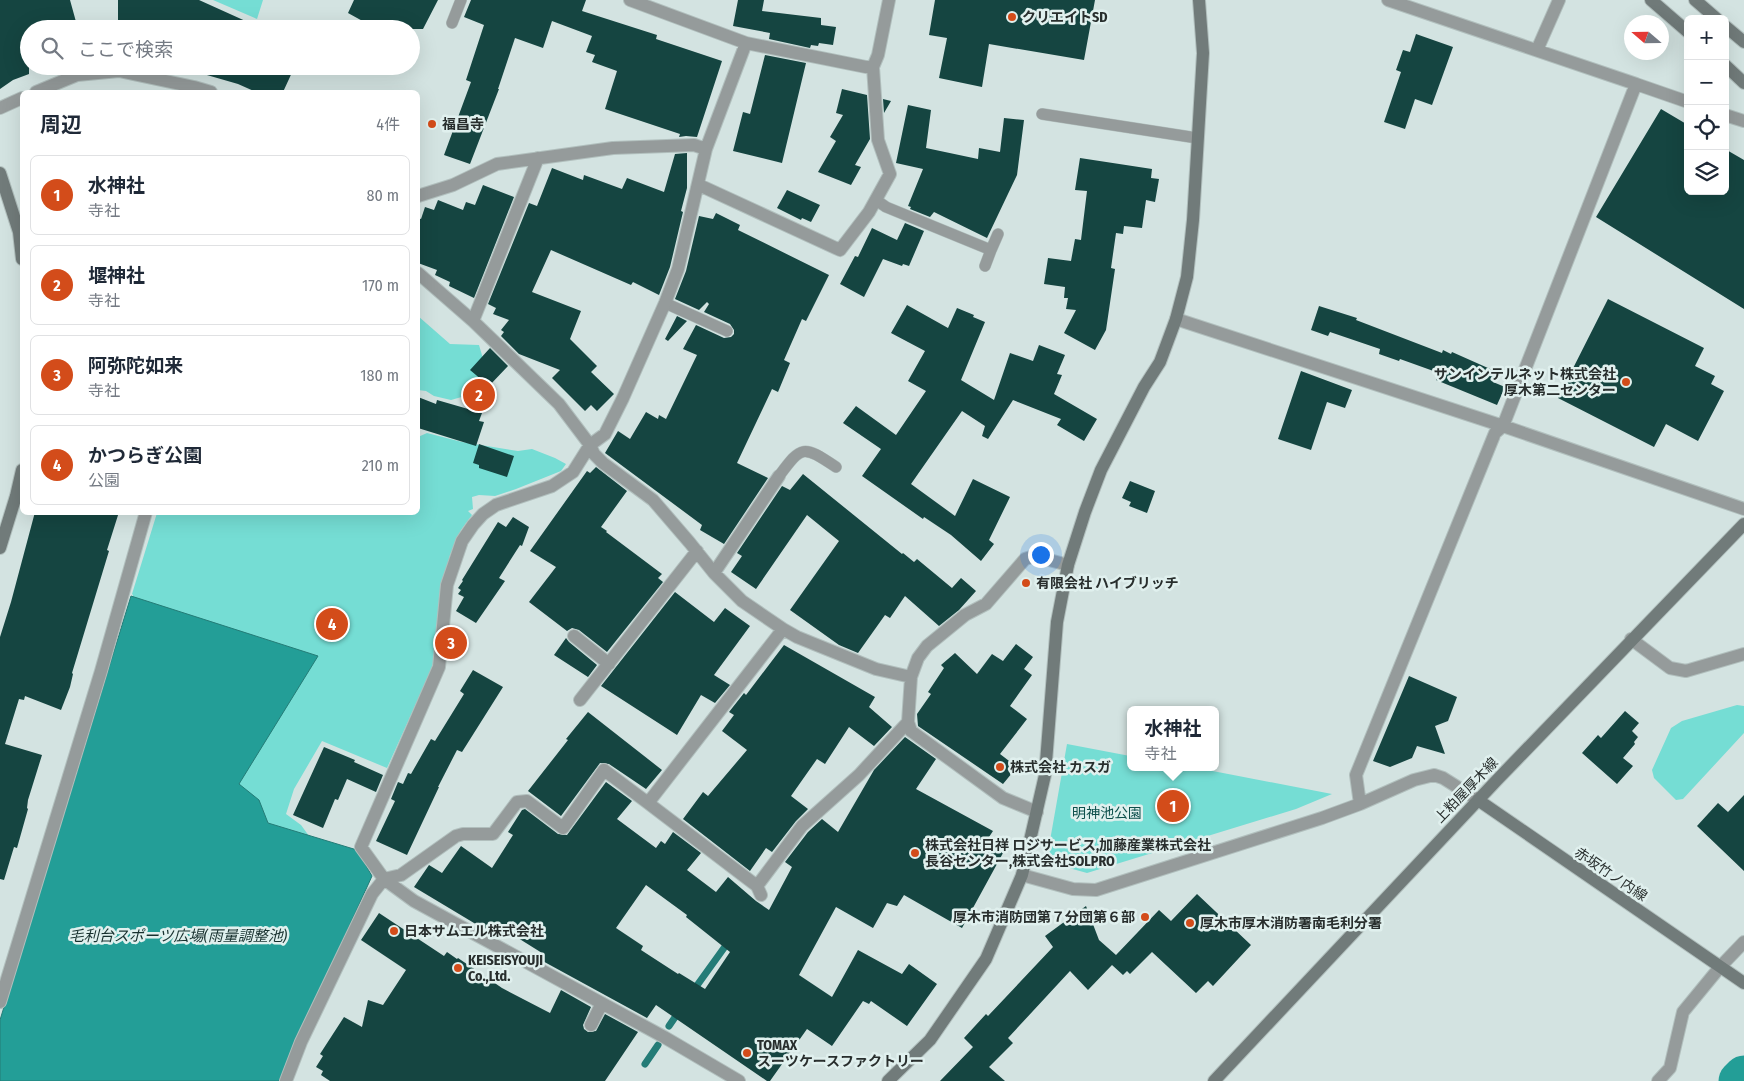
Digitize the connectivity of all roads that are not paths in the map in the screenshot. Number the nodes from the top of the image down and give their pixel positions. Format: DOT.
graph roads {
  1 [pos="461,0"];
  2 [pos="630,0"];
  3 [pos="888,0"];
  4 [pos="1199,0"];
  5 [pos="1388,0"];
  6 [pos="1559,0"];
  7 [pos="1651,0"];
  8 [pos="1695,0"];
  9 [pos="1712,15"];
  10 [pos="452,23"];
  11 [pos="1684,29"];
  12 [pos="1729,29"];
  13 [pos="1744,42"];
  14 [pos="746,43"];
  15 [pos="1537,50"];
  16 [pos="873,67"];
  17 [pos="1729,69"];
  18 [pos="77,75"];
  19 [pos="138,75"];
  20 [pos="1744,83"];
  21 [pos="1636,84"];
  22 [pos="41,90"];
  23 [pos="204,90"];
  24 [pos="20,99"];
  25 [pos="1684,101"];
  26 [pos="0,108"];
  27 [pos="1042,114"];
  28 [pos="1729,116"];
  29 [pos="1744,121"];
  30 [pos="1197,138"];
  31 [pos="706,149"];
  32 [pos="538,158"];
  33 [pos="0,173"];
  34 [pos="699,185"];
  35 [pos="420,195"];
  36 [pos="876,200"];
  37 [pos="998,234"];
  38 [pos="20,246"];
  39 [pos="991,250"];
  40 [pos="985,266"];
  41 [pos="420,276"];
  42 [pos="665,303"];
  43 [pos="1176,319"];
  44 [pos="474,321"];
  45 [pos="727,330"];
  46 [pos="1503,426"];
  47 [pos="590,445"];
  48 [pos="836,467"];
  49 [pos="779,476"];
  50 [pos="20,479"];
  51 [pos="1744,509"];
  52 [pos="145,515"];
  53 [pos="1744,524"];
  54 [pos="0,548"];
  55 [pos="697,551"];
  56 [pos="1068,565"];
  57 [pos="714,574"];
  58 [pos="782,629"];
  59 [pos="574,636"];
  60 [pos="1631,639"];
  61 [pos="1744,654"];
  62 [pos="609,664"];
  63 [pos="911,677"];
  64 [pos="580,700"];
  65 [pos="908,722"];
  66 [pos="1478,800"];
  67 [pos="648,803"];
  68 [pos="1360,804"];
  69 [pos="1038,812"];
  70 [pos="1022,875"];
  71 [pos="384,879"];
  72 [pos="1744,942"];
  73 [pos="1724,970"];
  74 [pos="1744,983"];
  75 [pos="0,1002"];
  76 [pos="602,1003"];
  77 [pos="591,1026"];
  78 [pos="286,1081"];
  79 [pos="739,1081"];
  80 [pos="888,1081"];
  81 [pos="1214,1081"];
  82 [pos="1658,1081"];
  1 -- 10 [label="lane"];
  2 -- 14 [label="street"];
  3 -- 16 [label="street"];
  4 -- 30 [label="street"];
  5 -- 15 [label="street"];
  6 -- 15 [label="street"];
  7 -- 11 [label="street"];
  8 -- 9 [label="street"];
  12 -- 13 [label="street"];
  14 -- 16 [label="street"];
  14 -- 31 [label="street"];
  15 -- 21 [label="street"];
  16 -- 36 [label="street"];
  17 -- 20 [label="street"];
  18 -- 22 [label="street"];
  19 -- 23 [label="street"];
  21 -- 25 [label="street"];
  21 -- 46 [label="street"];
  24 -- 26 [label="street"];
  27 -- 30 [label="lane"];
  28 -- 29 [label="street"];
  30 -- 43 [label="street"];
  31 -- 32 [label="street"];
  31 -- 34 [label="street"];
  32 -- 35 [label="street"];
  32 -- 44 [label="street"];
  33 -- 38 [label="street"];
  34 -- 36 [label="street"];
  34 -- 42 [label="street"];
  36 -- 39 [label="lane"];
  37 -- 39 [label="lane"];
  39 -- 40 [label="lane"];
  41 -- 44 [label="street"];
  42 -- 45 [label="lane"];
  42 -- 47 [label="street"];
  43 -- 46 [label="street"];
  43 -- 56 [label="street"];
  44 -- 47 [label="street"];
  46 -- 51 [label="street"];
  46 -- 68 [label="street"];
  47 -- 55 [label="street"];
  47 -- 71 [label="street"];
  48 -- 49 [label="lane"];
  49 -- 57 [label="street"];
  50 -- 54 [label="street"];
  52 -- 75 [label="street"];
  53 -- 60 [label="street, 上粕屋厚木線"];
  55 -- 57 [label="street"];
  55 -- 62 [label="street"];
  56 -- 63 [label="street"];
  56 -- 69 [label="street"];
  57 -- 58 [label="street"];
  58 -- 63 [label="street"];
  58 -- 67 [label="street"];
  59 -- 62 [label="street"];
  60 -- 61 [label="street"];
  60 -- 66 [label="street, 上粕屋厚木線"];
  62 -- 64 [label="street"];
  63 -- 65 [label="street"];
  65 -- 67 [label="street"];
  65 -- 69 [label="street"];
  66 -- 68 [label="street"];
  66 -- 73 [label="street, 赤坂竹ノ内線"];
  66 -- 81 [label="street, 上粕屋厚木線"];
  67 -- 71 [label="street"];
  68 -- 70 [label="street"];
  69 -- 70 [label="street"];
  70 -- 80 [label="street"];
  71 -- 76 [label="street"];
  71 -- 78 [label="street"];
  72 -- 73 [label="street"];
  73 -- 74 [label="street, 赤坂竹ノ内線"];
  73 -- 82 [label="street"];
  76 -- 77 [label="street"];
  76 -- 79 [label="street"];
}
